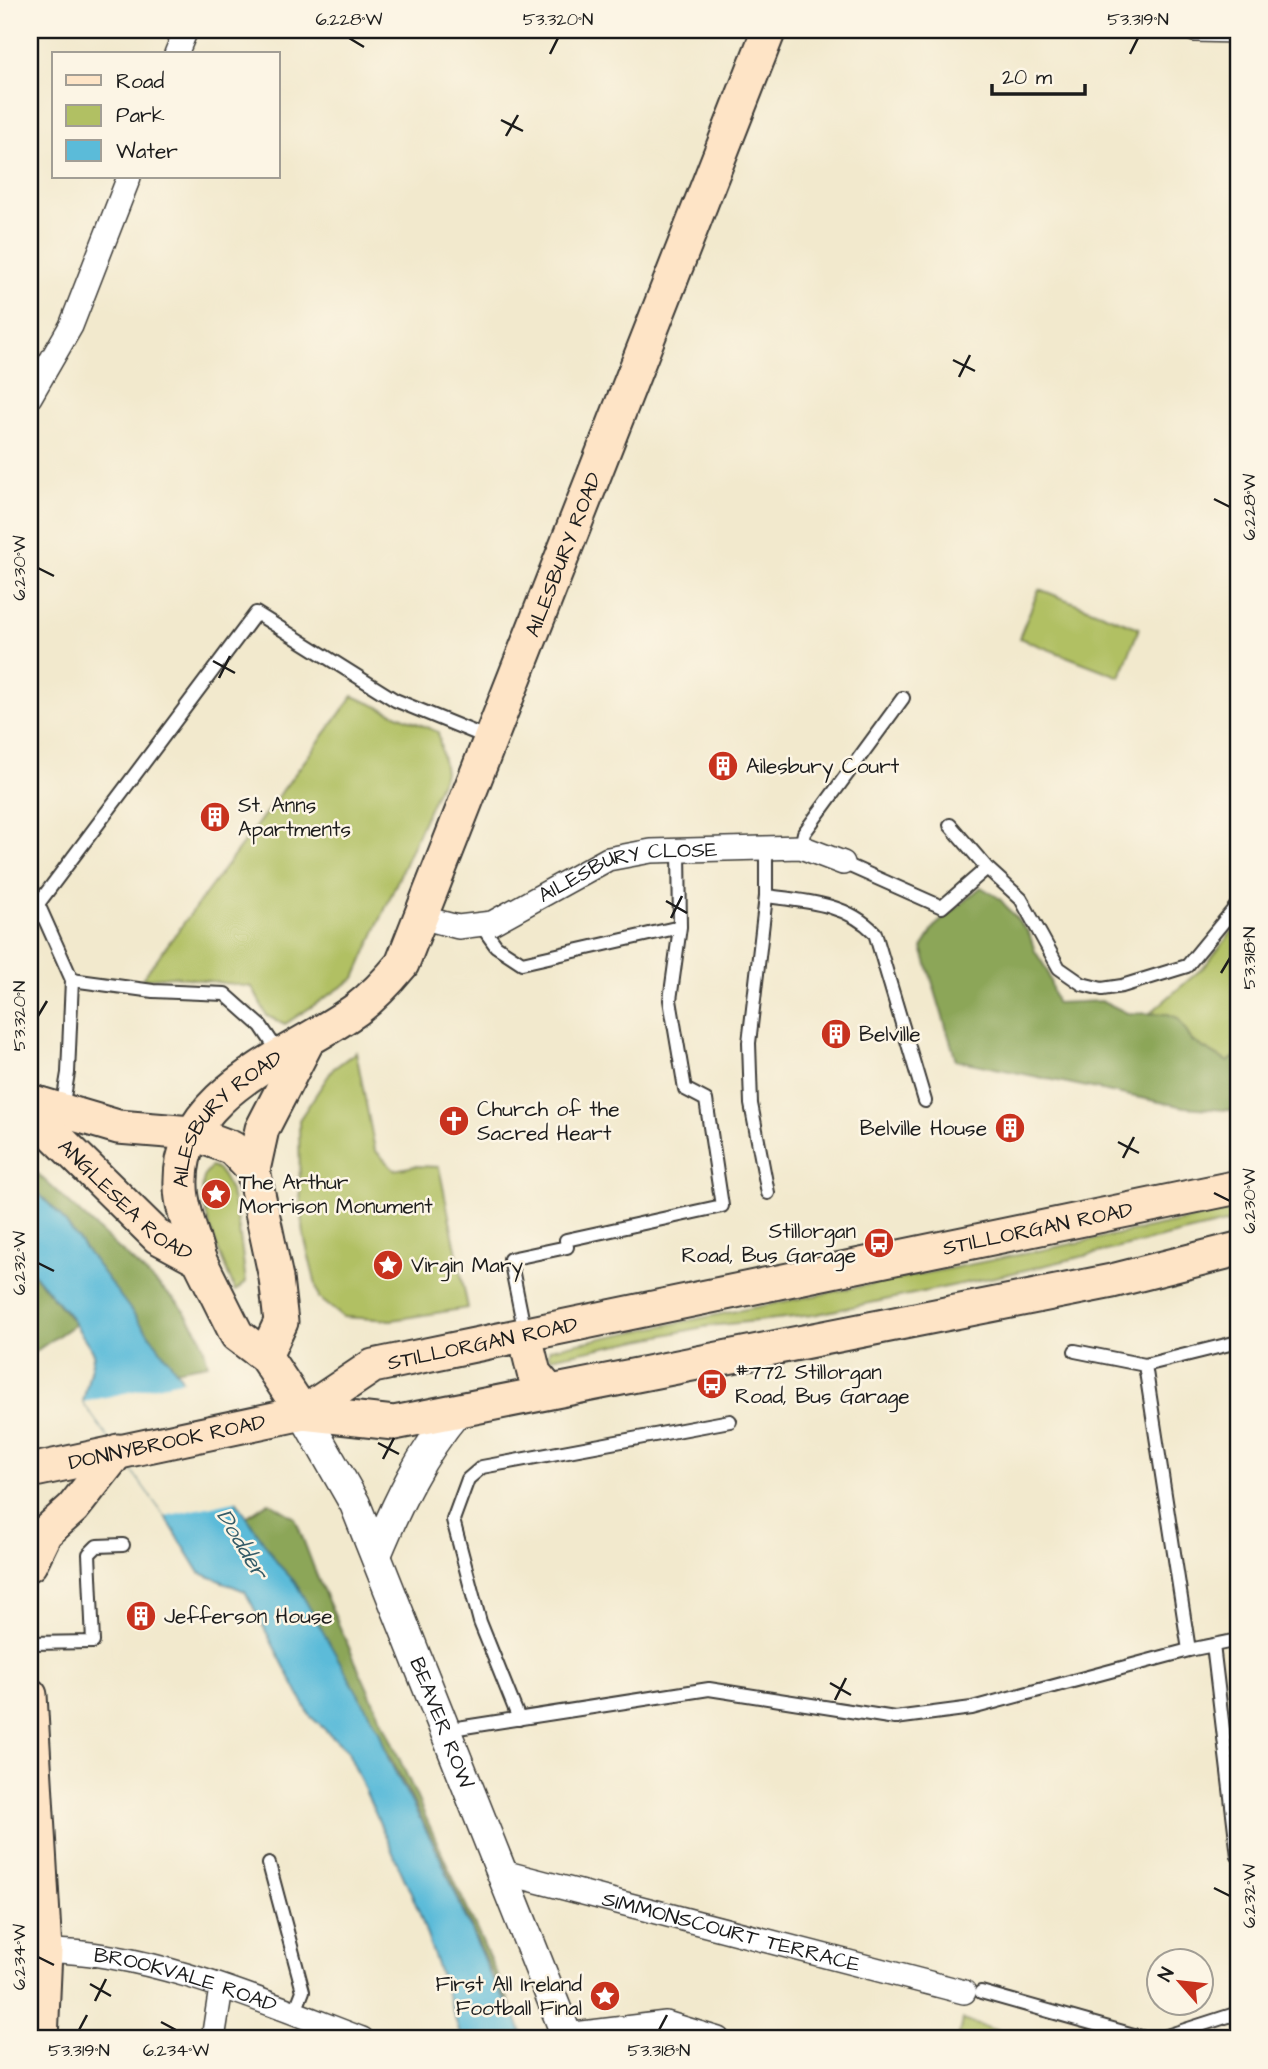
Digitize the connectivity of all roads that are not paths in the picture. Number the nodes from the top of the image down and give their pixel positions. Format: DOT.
graph roads {
  1 [pos="186,30"];
  2 [pos="769,30"];
  3 [pos="1195,30"];
  4 [pos="1238,31"];
  5 [pos="177,52"];
  6 [pos="129,178"];
  7 [pos="30,397"];
  8 [pos="903,698"];
  9 [pos="490,739"];
  10 [pos="950,825"];
  11 [pos="766,847"];
  12 [pos="801,847"];
  13 [pos="680,850"];
  14 [pos="843,863"];
  15 [pos="987,868"];
  16 [pos="765,895"];
  17 [pos="34,904"];
  18 [pos="1238,904"];
  19 [pos="420,917"];
  20 [pos="481,925"];
  21 [pos="680,927"];
  22 [pos="72,979"];
  23 [pos="293,1048"];
  24 [pos="30,1101"];
  25 [pos="925,1101"];
  26 [pos="46,1112"];
  27 [pos="192,1133"];
  28 [pos="253,1170"];
  29 [pos="1238,1187"];
  30 [pos="768,1193"];
  31 [pos="1238,1250"];
  32 [pos="199,1259"];
  33 [pos="525,1336"];
  34 [pos="1238,1342"];
  35 [pos="1075,1351"];
  36 [pos="265,1356"];
  37 [pos="1145,1365"];
  38 [pos="549,1391"];
  39 [pos="457,1411"];
  40 [pos="303,1413"];
  41 [pos="730,1421"];
  42 [pos="118,1451"];
  43 [pos="30,1471"];
  44 [pos="123,1545"];
  45 [pos="376,1555"];
  46 [pos="30,1564"];
  47 [pos="1238,1640"];
  48 [pos="30,1643"];
  49 [pos="1213,1645"];
  50 [pos="1189,1650"];
  51 [pos="30,1695"];
  52 [pos="519,1719"];
  53 [pos="444,1730"];
  54 [pos="1238,1856"];
  55 [pos="269,1864"];
  56 [pos="499,1871"];
  57 [pos="36,1914"];
  58 [pos="45,1951"];
  59 [pos="221,1988"];
  60 [pos="973,1992"];
  61 [pos="1238,2013"];
  62 [pos="294,2014"];
  63 [pos="315,2031"];
  64 [pos="567,2037"];
  65 [pos="41,2039"];
  66 [pos="213,2039"];
  67 [pos="362,2039"];
  68 [pos="718,2039"];
  69 [pos="1148,2039"];
  70 [pos="1157,2039"];
  1 -- 5 [label="street"];
  2 -- 9 [label="main road, AILESBURY ROAD"];
  3 -- 4 [label="street"];
  6 -- 7 [label="street"];
  8 -- 12 [label="lane"];
  9 -- 17 [label="lane"];
  9 -- 19 [label="main road, AILESBURY ROAD"];
  10 -- 15 [label="lane"];
  11 -- 12 [label="street, AILESBURY CLOSE"];
  11 -- 13 [label="street, AILESBURY CLOSE"];
  11 -- 16 [label="lane"];
  12 -- 14 [label="street, AILESBURY CLOSE"];
  13 -- 20 [label="street, AILESBURY CLOSE"];
  13 -- 21 [label="lane"];
  14 -- 15 [label="lane"];
  15 -- 18 [label="lane"];
  16 -- 25 [label="lane"];
  16 -- 30 [label="lane"];
  17 -- 22 [label="lane"];
  19 -- 20 [label="street, AILESBURY CLOSE"];
  19 -- 23 [label="main road, AILESBURY ROAD"];
  20 -- 21 [label="lane"];
  21 -- 33 [label="lane"];
  22 -- 23 [label="lane"];
  22 -- 26 [label="lane"];
  23 -- 27 [label="main road, AILESBURY ROAD"];
  23 -- 28 [label="main road, AILESBURY ROAD"];
  24 -- 26 [label="main road, ANGLESEA ROAD"];
  26 -- 27 [label="main road, ANGLESEA ROAD"];
  26 -- 32 [label="main road, ANGLESEA ROAD"];
  27 -- 28 [label="main road, ANGLESEA ROAD"];
  27 -- 32 [label="main road, AILESBURY ROAD"];
  28 -- 36 [label="main road"];
  29 -- 33 [label="main road, STILLORGAN ROAD"];
  31 -- 38 [label="main road"];
  32 -- 36 [label="main road, ANGLESEA ROAD"];
  33 -- 38 [label="main road"];
  33 -- 40 [label="main road, STILLORGAN ROAD"];
  34 -- 37 [label="lane"];
  35 -- 37 [label="lane"];
  36 -- 40 [label="main road, ANGLESEA ROAD"];
  37 -- 50 [label="lane"];
  38 -- 39 [label="main road"];
  39 -- 40 [label="main road"];
  39 -- 45 [label="street"];
  40 -- 42 [label="main road, DONNYBROOK ROAD"];
  40 -- 45 [label="street, BEAVER ROW"];
  41 -- 52 [label="lane"];
  42 -- 43 [label="main road, DONNYBROOK ROAD"];
  42 -- 46 [label="main road"];
  44 -- 48 [label="lane"];
  45 -- 53 [label="street, BEAVER ROW"];
  47 -- 49 [label="lane"];
  49 -- 50 [label="lane"];
  49 -- 54 [label="lane"];
  50 -- 52 [label="lane"];
  51 -- 57 [label="main road"];
  52 -- 53 [label="lane"];
  53 -- 56 [label="street, BEAVER ROW"];
  55 -- 62 [label="lane"];
  56 -- 60 [label="street, SIMMONSCOURT TERRACE"];
  56 -- 64 [label="street, BEAVER ROW"];
  57 -- 58 [label="main road"];
  58 -- 59 [label="street, BROOKVALE ROAD"];
  58 -- 65 [label="main road"];
  59 -- 62 [label="street, BROOKVALE ROAD"];
  59 -- 66 [label="street"];
  60 -- 69 [label="lane"];
  61 -- 70 [label="lane"];
  62 -- 63 [label="street, BROOKVALE ROAD"];
  63 -- 67 [label="street, BROOKVALE ROAD"];
  64 -- 68 [label="street"];
}
